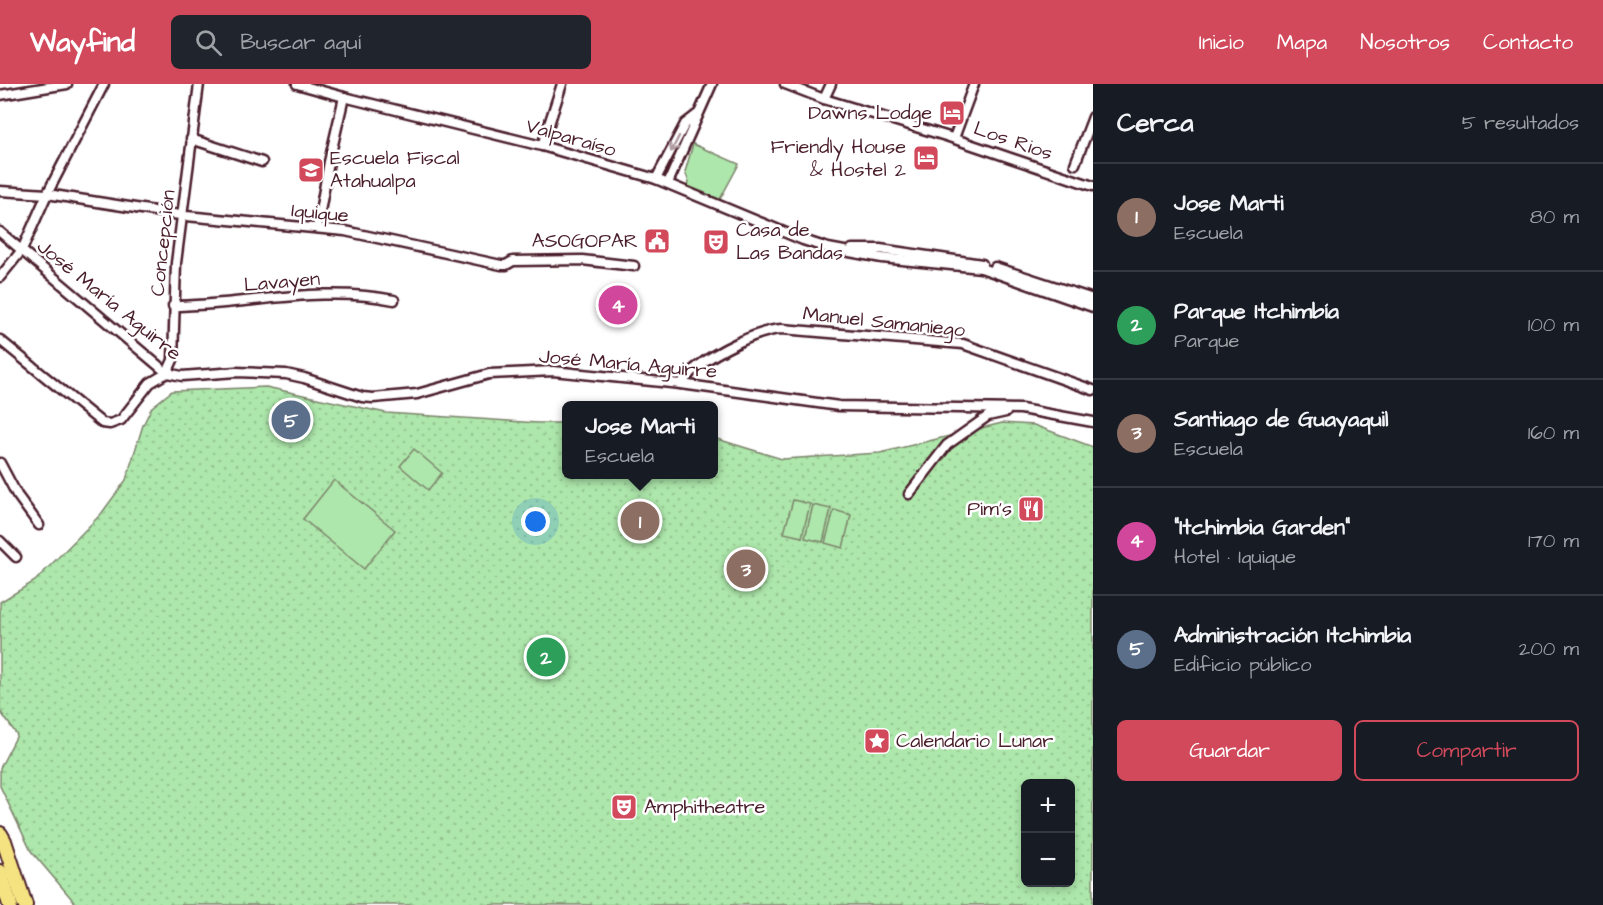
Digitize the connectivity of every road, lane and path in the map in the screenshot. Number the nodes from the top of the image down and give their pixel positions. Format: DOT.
graph roads {
  1 [pos="67,84"];
  2 [pos="104,84"];
  3 [pos="199,84"];
  4 [pos="297,84"];
  5 [pos="562,84"];
  6 [pos="712,84"];
  7 [pos="785,84"];
  8 [pos="831,84"];
  9 [pos="974,84"];
  10 [pos="0,95"];
  11 [pos="344,97"];
  12 [pos="824,99"];
  13 [pos="698,114"];
  14 [pos="1093,117"];
  15 [pos="954,138"];
  16 [pos="191,139"];
  17 [pos="542,146"];
  18 [pos="262,162"];
  19 [pos="1075,164"];
  20 [pos="656,180"];
  21 [pos="668,183"];
  22 [pos="1093,186"];
  23 [pos="0,191"];
  24 [pos="47,194"];
  25 [pos="182,215"];
  26 [pos="316,228"];
  27 [pos="0,232"];
  28 [pos="828,248"];
  29 [pos="22,250"];
  30 [pos="634,266"];
  31 [pos="0,277"];
  32 [pos="1093,299"];
  33 [pos="394,300"];
  34 [pos="173,306"];
  35 [pos="1093,306"];
  36 [pos="0,340"];
  37 [pos="167,373"];
  38 [pos="681,384"];
  39 [pos="1093,390"];
  40 [pos="1021,409"];
  41 [pos="1093,422"];
  42 [pos="0,463"];
  43 [pos="909,494"];
  44 [pos="39,525"];
  45 [pos="0,541"];
  46 [pos="16,557"];
  47 [pos="0,834"];
  48 [pos="0,872"];
  49 [pos="16,902"];
  1 -- 10 [label="street"];
  2 -- 24 [label="street"];
  3 -- 16 [label="street, Concepción"];
  4 -- 11 [label="street, Valparaíso"];
  5 -- 17 [label="street"];
  6 -- 13 [label="street"];
  7 -- 12 [label="street, Los Rios"];
  8 -- 12 [label="street"];
  9 -- 15 [label="street"];
  11 -- 17 [label="street, Valparaíso"];
  11 -- 26 [label="street"];
  12 -- 15 [label="street, Los Rios"];
  13 -- 20 [label="street, one-way"];
  13 -- 21 [label="street"];
  14 -- 19 [label="street"];
  15 -- 22 [label="street, Los Rios"];
  16 -- 18 [label="street"];
  16 -- 25 [label="street, Concepción"];
  17 -- 20 [label="street, Valparaíso"];
  20 -- 21 [label="street, Valparaíso"];
  21 -- 28 [label="street, Valparaíso"];
  23 -- 24 [label="street, Iquique"];
  24 -- 25 [label="street, Iquique"];
  24 -- 29 [label="street"];
  25 -- 26 [label="street, Iquique"];
  25 -- 34 [label="street, Concepción"];
  26 -- 30 [label="street, Iquique"];
  27 -- 29 [label="street, José María Aguirre"];
  28 -- 32 [label="street, Valparaíso"];
  28 -- 35 [label="street, Valparaíso"];
  29 -- 31 [label="street"];
  29 -- 37 [label="street, José María Aguirre"];
  33 -- 34 [label="street, Lavayen"];
  34 -- 37 [label="street, Concepción"];
  36 -- 37 [label="street"];
  37 -- 38 [label="street, José María Aguirre"];
  38 -- 39 [label="street, Manuel Samaniego"];
  38 -- 40 [label="street, José María Aguirre"];
  40 -- 41 [label="street, José María Aguirre"];
  40 -- 43 [label="street"];
  42 -- 44 [label="street"];
  45 -- 46 [label="street"];
  47 -- 49 [label="main road"];
  48 -- 49 [label="main road"];
}
